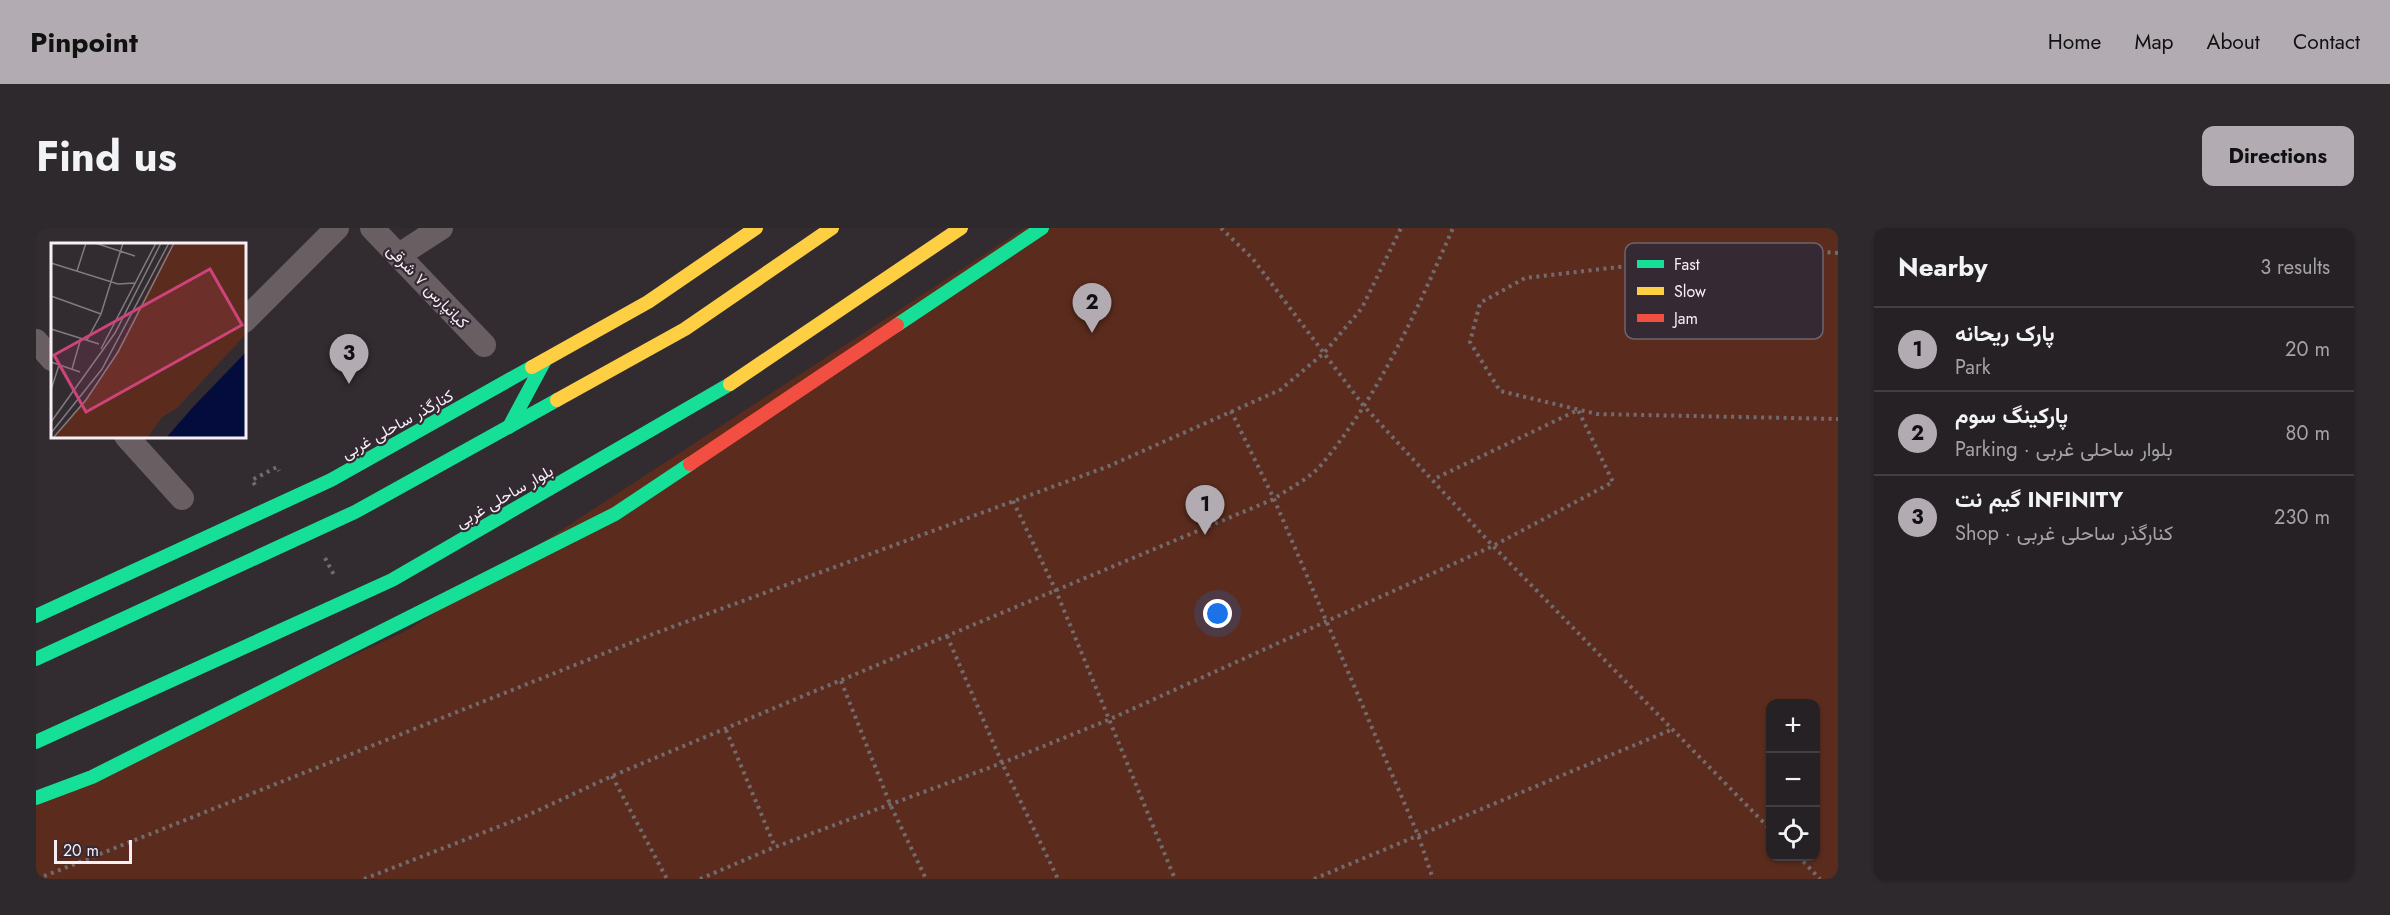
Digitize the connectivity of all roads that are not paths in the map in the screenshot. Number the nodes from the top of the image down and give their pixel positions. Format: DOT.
graph roads {
  1 [pos="337,228"];
  2 [pos="372,228"];
  3 [pos="441,228"];
  4 [pos="756,228"];
  5 [pos="832,228"];
  6 [pos="961,228"];
  7 [pos="1042,228"];
  8 [pos="399,255"];
  9 [pos="246,319"];
  10 [pos="36,341"];
  11 [pos="484,345"];
  12 [pos="51,358"];
  13 [pos="545,360"];
  14 [pos="509,427"];
  15 [pos="129,438"];
  16 [pos="182,498"];
  17 [pos="36,616"];
  18 [pos="36,659"];
  19 [pos="36,742"];
  20 [pos="36,798"];
  1 -- 9 [label="street"];
  2 -- 8 [label="street, کیانپارس ۷ شرقی"];
  3 -- 8 [label="street"];
  4 -- 13 [label="main road, کنارگذر ساحلی غربی"];
  5 -- 14 [label="main road"];
  6 -- 19 [label="main road, بلوار ساحلی غربی"];
  7 -- 20 [label="main road"];
  8 -- 11 [label="street, کیانپارس ۷ شرقی"];
  10 -- 12 [label="street"];
  13 -- 14 [label="main road"];
  13 -- 17 [label="main road, کنارگذر ساحلی غربی"];
  14 -- 18 [label="main road"];
  15 -- 16 [label="street"];
}
